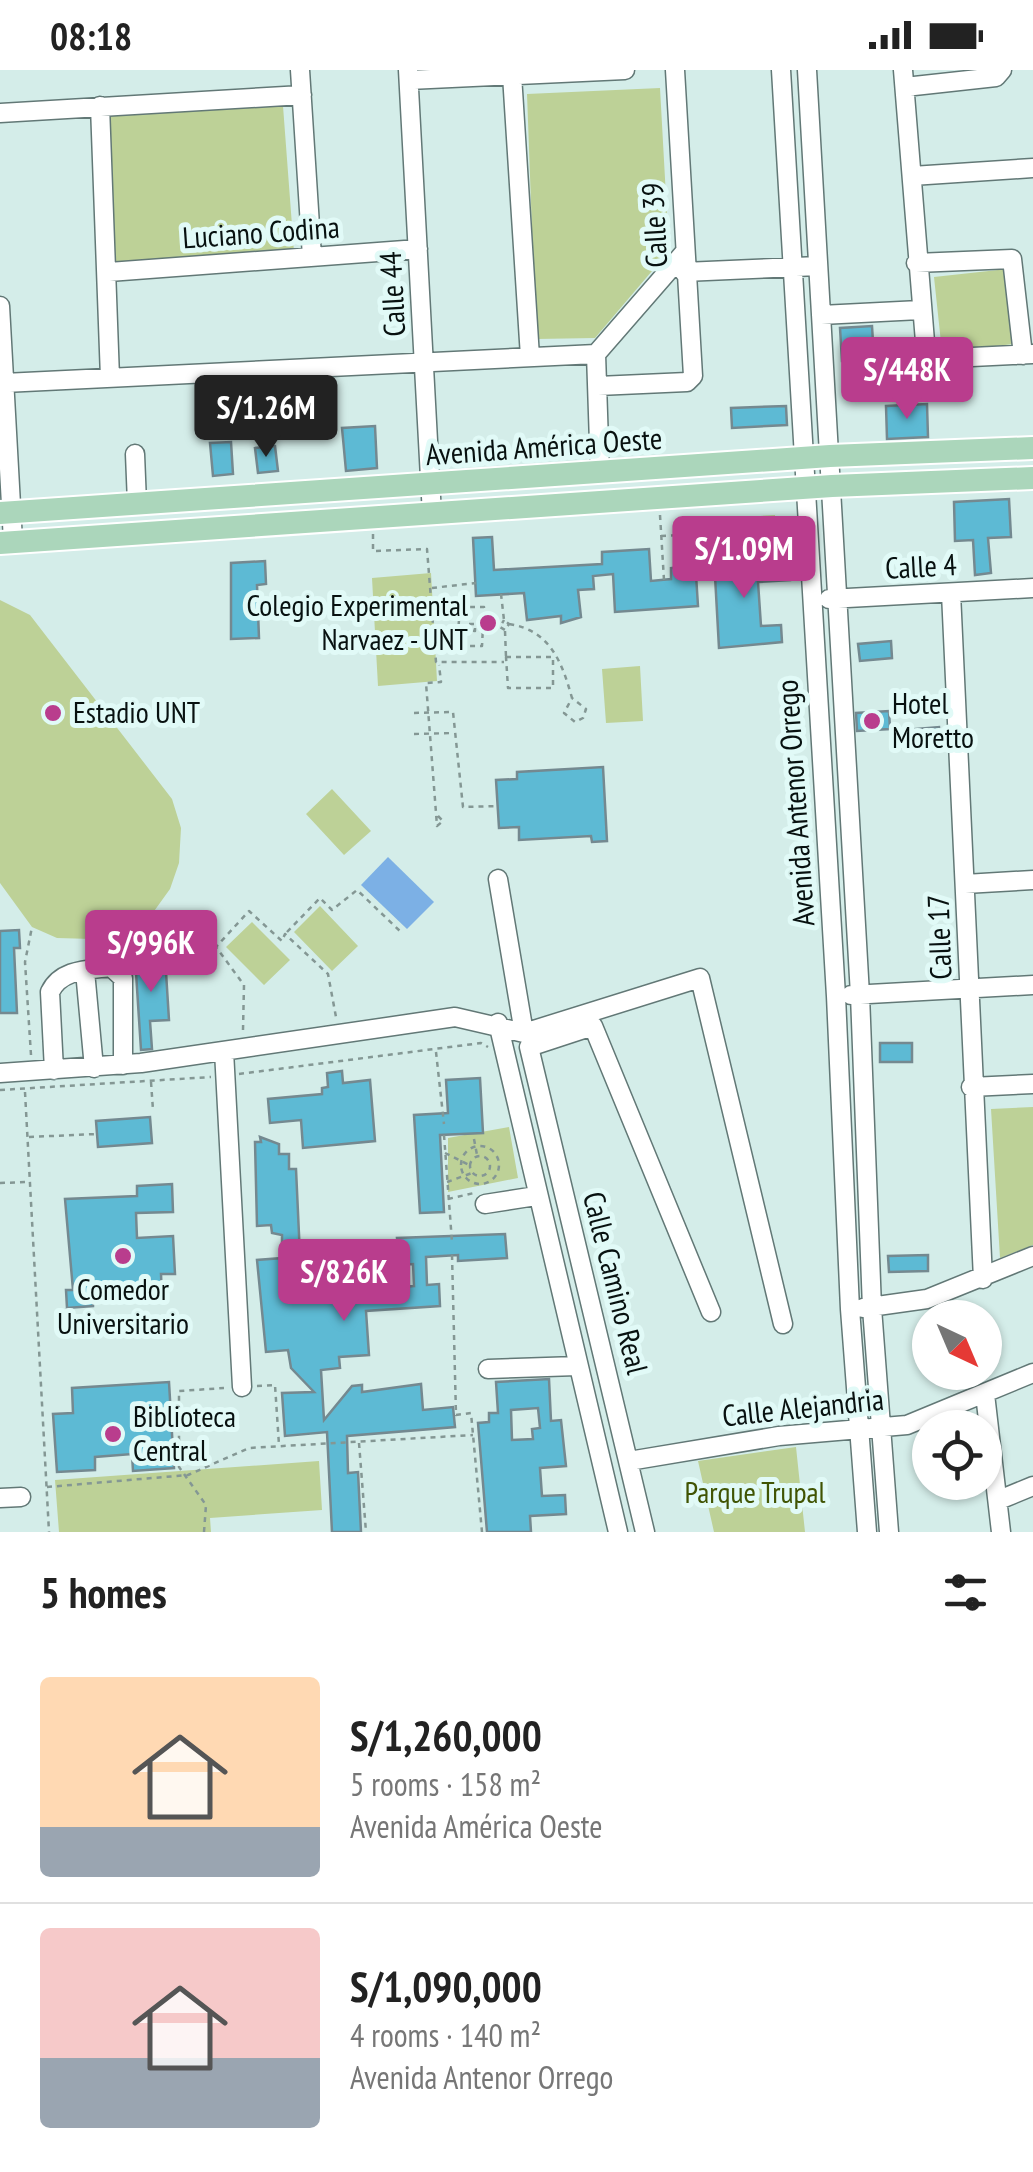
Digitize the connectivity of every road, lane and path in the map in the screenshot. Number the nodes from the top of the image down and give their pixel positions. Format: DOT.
graph roads {
  1 [pos="300,70"];
  2 [pos="625,70"];
  3 [pos="676,70"];
  4 [pos="781,70"];
  5 [pos="807,70"];
  6 [pos="999,74"];
  7 [pos="409,75"];
  8 [pos="512,75"];
  9 [pos="904,79"];
  10 [pos="302,95"];
  11 [pos="100,106"];
  12 [pos="0,112"];
  13 [pos="1033,168"];
  14 [pos="912,176"];
  15 [pos="418,249"];
  16 [pos="312,258"];
  17 [pos="916,262"];
  18 [pos="684,263"];
  19 [pos="792,266"];
  20 [pos="818,266"];
  21 [pos="109,272"];
  22 [pos="0,306"];
  23 [pos="920,310"];
  24 [pos="821,315"];
  25 [pos="596,354"];
  26 [pos="1028,355"];
  27 [pos="530,357"];
  28 [pos="424,362"];
  29 [pos="110,378"];
  30 [pos="4,384"];
  31 [pos="598,386"];
  32 [pos="826,388"];
  33 [pos="800,391"];
  34 [pos="1033,448"];
  35 [pos="135,454"];
  36 [pos="830,456"];
  37 [pos="804,458"];
  38 [pos="600,474"];
  39 [pos="1033,478"];
  40 [pos="429,485"];
  41 [pos="832,486"];
  42 [pos="806,488"];
  43 [pos="659,499"];
  44 [pos="138,503"];
  45 [pos="5,512"];
  46 [pos="432,514"];
  47 [pos="372,518"];
  48 [pos="714,533"];
  49 [pos="662,536"];
  50 [pos="6,542"];
  51 [pos="664,580"];
  52 [pos="476,583"];
  53 [pos="431,588"];
  54 [pos="1033,588"];
  55 [pos="951,592"];
  56 [pos="501,594"];
  57 [pos="836,599"];
  58 [pos="812,600"];
  59 [pos="504,620"];
  60 [pos="509,624"];
  61 [pos="467,627"];
  62 [pos="459,628"];
  63 [pos="433,629"];
  64 [pos="504,630"];
  65 [pos="505,660"];
  66 [pos="438,662"];
  67 [pos="572,698"];
  68 [pos="414,712"];
  69 [pos="429,712"];
  70 [pos="455,732"];
  71 [pos="431,733"];
  72 [pos="414,734"];
  73 [pos="498,806"];
  74 [pos="438,816"];
  75 [pos="498,879"];
  76 [pos="1033,880"];
  77 [pos="965,884"];
  78 [pos="32,927"];
  79 [pos="402,933"];
  80 [pos="284,934"];
  81 [pos="85,971"];
  82 [pos="1033,984"];
  83 [pos="970,988"];
  84 [pos="860,995"];
  85 [pos="836,996"];
  86 [pos="498,1024"];
  87 [pos="340,1033"];
  88 [pos="527,1040"];
  89 [pos="244,1046"];
  90 [pos="224,1051"];
  91 [pos="436,1052"];
  92 [pos="496,1053"];
  93 [pos="132,1064"];
  94 [pos="94,1068"];
  95 [pos="54,1070"];
  96 [pos="0,1072"];
  97 [pos="225,1076"];
  98 [pos="28,1080"];
  99 [pos="151,1082"];
  100 [pos="1033,1084"];
  101 [pos="971,1087"];
  102 [pos="0,1090"];
  103 [pos="153,1110"];
  104 [pos="444,1124"];
  105 [pos="97,1134"];
  106 [pos="444,1135"];
  107 [pos="27,1137"];
  108 [pos="474,1139"];
  109 [pos="476,1147"];
  110 [pos="445,1154"];
  111 [pos="477,1157"];
  112 [pos="497,1157"];
  113 [pos="462,1162"];
  114 [pos="489,1162"];
  115 [pos="471,1165"];
  116 [pos="489,1170"];
  117 [pos="473,1172"];
  118 [pos="498,1172"];
  119 [pos="480,1175"];
  120 [pos="464,1176"];
  121 [pos="0,1182"];
  122 [pos="29,1182"];
  123 [pos="447,1182"];
  124 [pos="482,1184"];
  125 [pos="536,1196"];
  126 [pos="448,1198"];
  127 [pos="485,1204"];
  128 [pos="452,1242"];
  129 [pos="452,1255"];
  130 [pos="1033,1256"];
  131 [pos="983,1279"];
  132 [pos="850,1308"];
  133 [pos="872,1308"];
  134 [pos="711,1312"];
  135 [pos="784,1324"];
  136 [pos="577,1366"];
  137 [pos="488,1369"];
  138 [pos="1033,1372"];
  139 [pos="242,1387"];
  140 [pos="178,1391"];
  141 [pos="985,1394"];
  142 [pos="987,1410"];
  143 [pos="857,1428"];
  144 [pos="879,1428"];
  145 [pos="473,1434"];
  146 [pos="359,1442"];
  147 [pos="629,1461"];
  148 [pos="188,1475"];
  149 [pos="1033,1486"];
  150 [pos="47,1487"];
  151 [pos="20,1497"];
  152 [pos="0,1498"];
  153 [pos="1002,1499"];
  154 [pos="999,1500"];
  155 [pos="50,1532"];
  156 [pos="204,1532"];
  157 [pos="366,1532"];
  158 [pos="482,1532"];
  159 [pos="618,1532"];
  160 [pos="646,1532"];
  161 [pos="866,1532"];
  162 [pos="889,1532"];
  163 [pos="1001,1532"];
  1 -- 10 [label="street"];
  2 -- 8 [label="street"];
  3 -- 18 [label="street, Calle 39"];
  4 -- 19 [label="street, Avenida Antenor Orrego"];
  5 -- 20 [label="street, Avenida Antenor Orrego"];
  6 -- 9 [label="street"];
  7 -- 8 [label="street"];
  7 -- 15 [label="street, Calle 44"];
  8 -- 27 [label="street"];
  9 -- 14 [label="street"];
  10 -- 11 [label="street"];
  10 -- 16 [label="street"];
  11 -- 12 [label="street"];
  11 -- 21 [label="street"];
  13 -- 14 [label="street"];
  14 -- 17 [label="street"];
  15 -- 16 [label="street, Luciano Codina"];
  15 -- 28 [label="street, Calle 44"];
  16 -- 21 [label="street, Luciano Codina"];
  17 -- 23 [label="street"];
  17 -- 26 [label="street"];
  18 -- 19 [label="street"];
  18 -- 25 [label="street"];
  18 -- 31 [label="street, Calle 39"];
  19 -- 20 [label="street"];
  19 -- 33 [label="street, Avenida Antenor Orrego"];
  20 -- 24 [label="street, Avenida Antenor Orrego"];
  21 -- 29 [label="street"];
  22 -- 30 [label="street"];
  23 -- 24 [label="street"];
  23 -- 26 [label="street"];
  24 -- 32 [label="street, Avenida Antenor Orrego"];
  25 -- 27 [label="street"];
  25 -- 31 [label="street"];
  27 -- 28 [label="street"];
  28 -- 29 [label="street"];
  28 -- 40 [label="street, Calle 44"];
  29 -- 30 [label="street"];
  30 -- 45 [label="street"];
  31 -- 38 [label="street"];
  32 -- 33 [label="street"];
  32 -- 36 [label="street, Avenida Antenor Orrego"];
  33 -- 37 [label="street, Avenida Antenor Orrego"];
  34 -- 36 [label="main road, Avenida América Oeste"];
  35 -- 44 [label="street"];
  36 -- 37 [label="main road, Avenida América Oeste"];
  36 -- 41 [label="street, Avenida Antenor Orrego"];
  37 -- 38 [label="main road, Avenida América Oeste"];
  37 -- 42 [label="street, Avenida Antenor Orrego"];
  38 -- 40 [label="main road, Avenida América Oeste"];
  39 -- 41 [label="main road, Avenida América Oeste"];
  40 -- 44 [label="main road, Avenida América Oeste"];
  40 -- 46 [label="street, Calle 44"];
  41 -- 42 [label="main road, Avenida América Oeste"];
  41 -- 57 [label="street, Avenida Antenor Orrego"];
  42 -- 43 [label="main road, Avenida América Oeste"];
  42 -- 58 [label="street, Avenida Antenor Orrego"];
  43 -- 46 [label="main road, Avenida América Oeste"];
  43 -- 49 [label="path"];
  44 -- 45 [label="main road, Avenida América Oeste"];
  45 -- 50 [label="street"];
  46 -- 47 [label="main road, Avenida América Oeste"];
  47 -- 50 [label="main road, Avenida América Oeste"];
  47 -- 53 [label="path"];
  48 -- 49 [label="path"];
  49 -- 51 [label="path"];
  52 -- 53 [label="path"];
  53 -- 63 [label="path"];
  54 -- 55 [label="street, Calle 4"];
  55 -- 57 [label="street, Calle 4"];
  55 -- 77 [label="street, Calle 17"];
  56 -- 59 [label="path"];
  57 -- 58 [label="street, Calle 4"];
  57 -- 84 [label="street, Avenida Antenor Orrego"];
  58 -- 85 [label="street, Avenida Antenor Orrego"];
  59 -- 60 [label="path"];
  59 -- 64 [label="path"];
  60 -- 64 [label="path"];
  60 -- 67 [label="path"];
  61 -- 62 [label="path"];
  62 -- 62 [label="path"];
  62 -- 63 [label="path"];
  63 -- 66 [label="path"];
  64 -- 65 [label="path"];
  65 -- 65 [label="path"];
  65 -- 66 [label="path"];
  66 -- 69 [label="path"];
  67 -- 67 [label="path"];
  68 -- 69 [label="path"];
  69 -- 70 [label="path"];
  69 -- 71 [label="path"];
  70 -- 71 [label="path"];
  70 -- 73 [label="path"];
  71 -- 72 [label="path"];
  71 -- 74 [label="path"];
  75 -- 88 [label="street, Calle Camino Real"];
  76 -- 77 [label="street"];
  77 -- 83 [label="street, Calle 17"];
  78 -- 98 [label="path"];
  79 -- 80 [label="path"];
  80 -- 87 [label="path"];
  80 -- 89 [label="path"];
  81 -- 93 [label="street"];
  81 -- 94 [label="street"];
  81 -- 95 [label="street"];
  82 -- 83 [label="street"];
  83 -- 84 [label="street"];
  83 -- 101 [label="street, Calle 17"];
  84 -- 85 [label="street"];
  84 -- 133 [label="street, Avenida Antenor Orrego"];
  85 -- 132 [label="street, Avenida Antenor Orrego"];
  86 -- 87 [label="street"];
  86 -- 88 [label="street"];
  86 -- 125 [label="street"];
  87 -- 89 [label="street"];
  88 -- 134 [label="street"];
  88 -- 135 [label="street"];
  88 -- 147 [label="street, Calle Camino Real"];
  89 -- 90 [label="street"];
  90 -- 93 [label="street"];
  90 -- 97 [label="street"];
  91 -- 92 [label="path"];
  91 -- 97 [label="path"];
  91 -- 104 [label="path"];
  93 -- 94 [label="street"];
  93 -- 99 [label="path"];
  94 -- 95 [label="street"];
  95 -- 98 [label="street"];
  96 -- 98 [label="street"];
  97 -- 99 [label="path"];
  97 -- 139 [label="street"];
  98 -- 99 [label="path"];
  98 -- 102 [label="path"];
  98 -- 107 [label="path"];
  99 -- 103 [label="path"];
  100 -- 101 [label="street"];
  101 -- 131 [label="street, Calle 17"];
  105 -- 107 [label="path"];
  106 -- 110 [label="path"];
  107 -- 122 [label="path"];
  108 -- 109 [label="path"];
  109 -- 111 [label="path"];
  109 -- 112 [label="path"];
  109 -- 113 [label="path"];
  110 -- 113 [label="path"];
  110 -- 123 [label="path"];
  111 -- 114 [label="path"];
  111 -- 115 [label="path"];
  112 -- 114 [label="path"];
  112 -- 118 [label="path"];
  113 -- 115 [label="path"];
  113 -- 120 [label="path"];
  114 -- 116 [label="path"];
  115 -- 117 [label="path"];
  116 -- 118 [label="path"];
  116 -- 119 [label="path"];
  117 -- 119 [label="path"];
  117 -- 120 [label="path"];
  118 -- 124 [label="path"];
  119 -- 124 [label="path"];
  120 -- 123 [label="path"];
  120 -- 124 [label="path"];
  121 -- 122 [label="path"];
  122 -- 150 [label="path"];
  123 -- 126 [label="path"];
  124 -- 126 [label="path"];
  125 -- 127 [label="street"];
  125 -- 136 [label="street"];
  126 -- 128 [label="path"];
  129 -- 145 [label="path"];
  130 -- 131 [label="street"];
  131 -- 133 [label="street"];
  132 -- 133 [label="street"];
  132 -- 143 [label="street, Avenida Antenor Orrego"];
  133 -- 144 [label="street, Avenida Antenor Orrego"];
  136 -- 137 [label="street"];
  136 -- 159 [label="street"];
  138 -- 141 [label="street, Calle Alejandria"];
  140 -- 148 [label="path"];
  141 -- 142 [label="street"];
  141 -- 144 [label="street, Calle Alejandria"];
  143 -- 144 [label="street, Calle Alejandria"];
  143 -- 147 [label="street, Calle Alejandria"];
  143 -- 161 [label="street, Avenida Antenor Orrego"];
  144 -- 162 [label="street, Avenida Antenor Orrego"];
  145 -- 146 [label="path"];
  145 -- 158 [label="path"];
  146 -- 148 [label="path"];
  146 -- 157 [label="path"];
  147 -- 160 [label="street, Calle Camino Real"];
  148 -- 150 [label="path"];
  148 -- 156 [label="path"];
  149 -- 153 [label="street"];
  150 -- 155 [label="path"];
  151 -- 152 [label="street"];
  154 -- 163 [label="street"];
}
